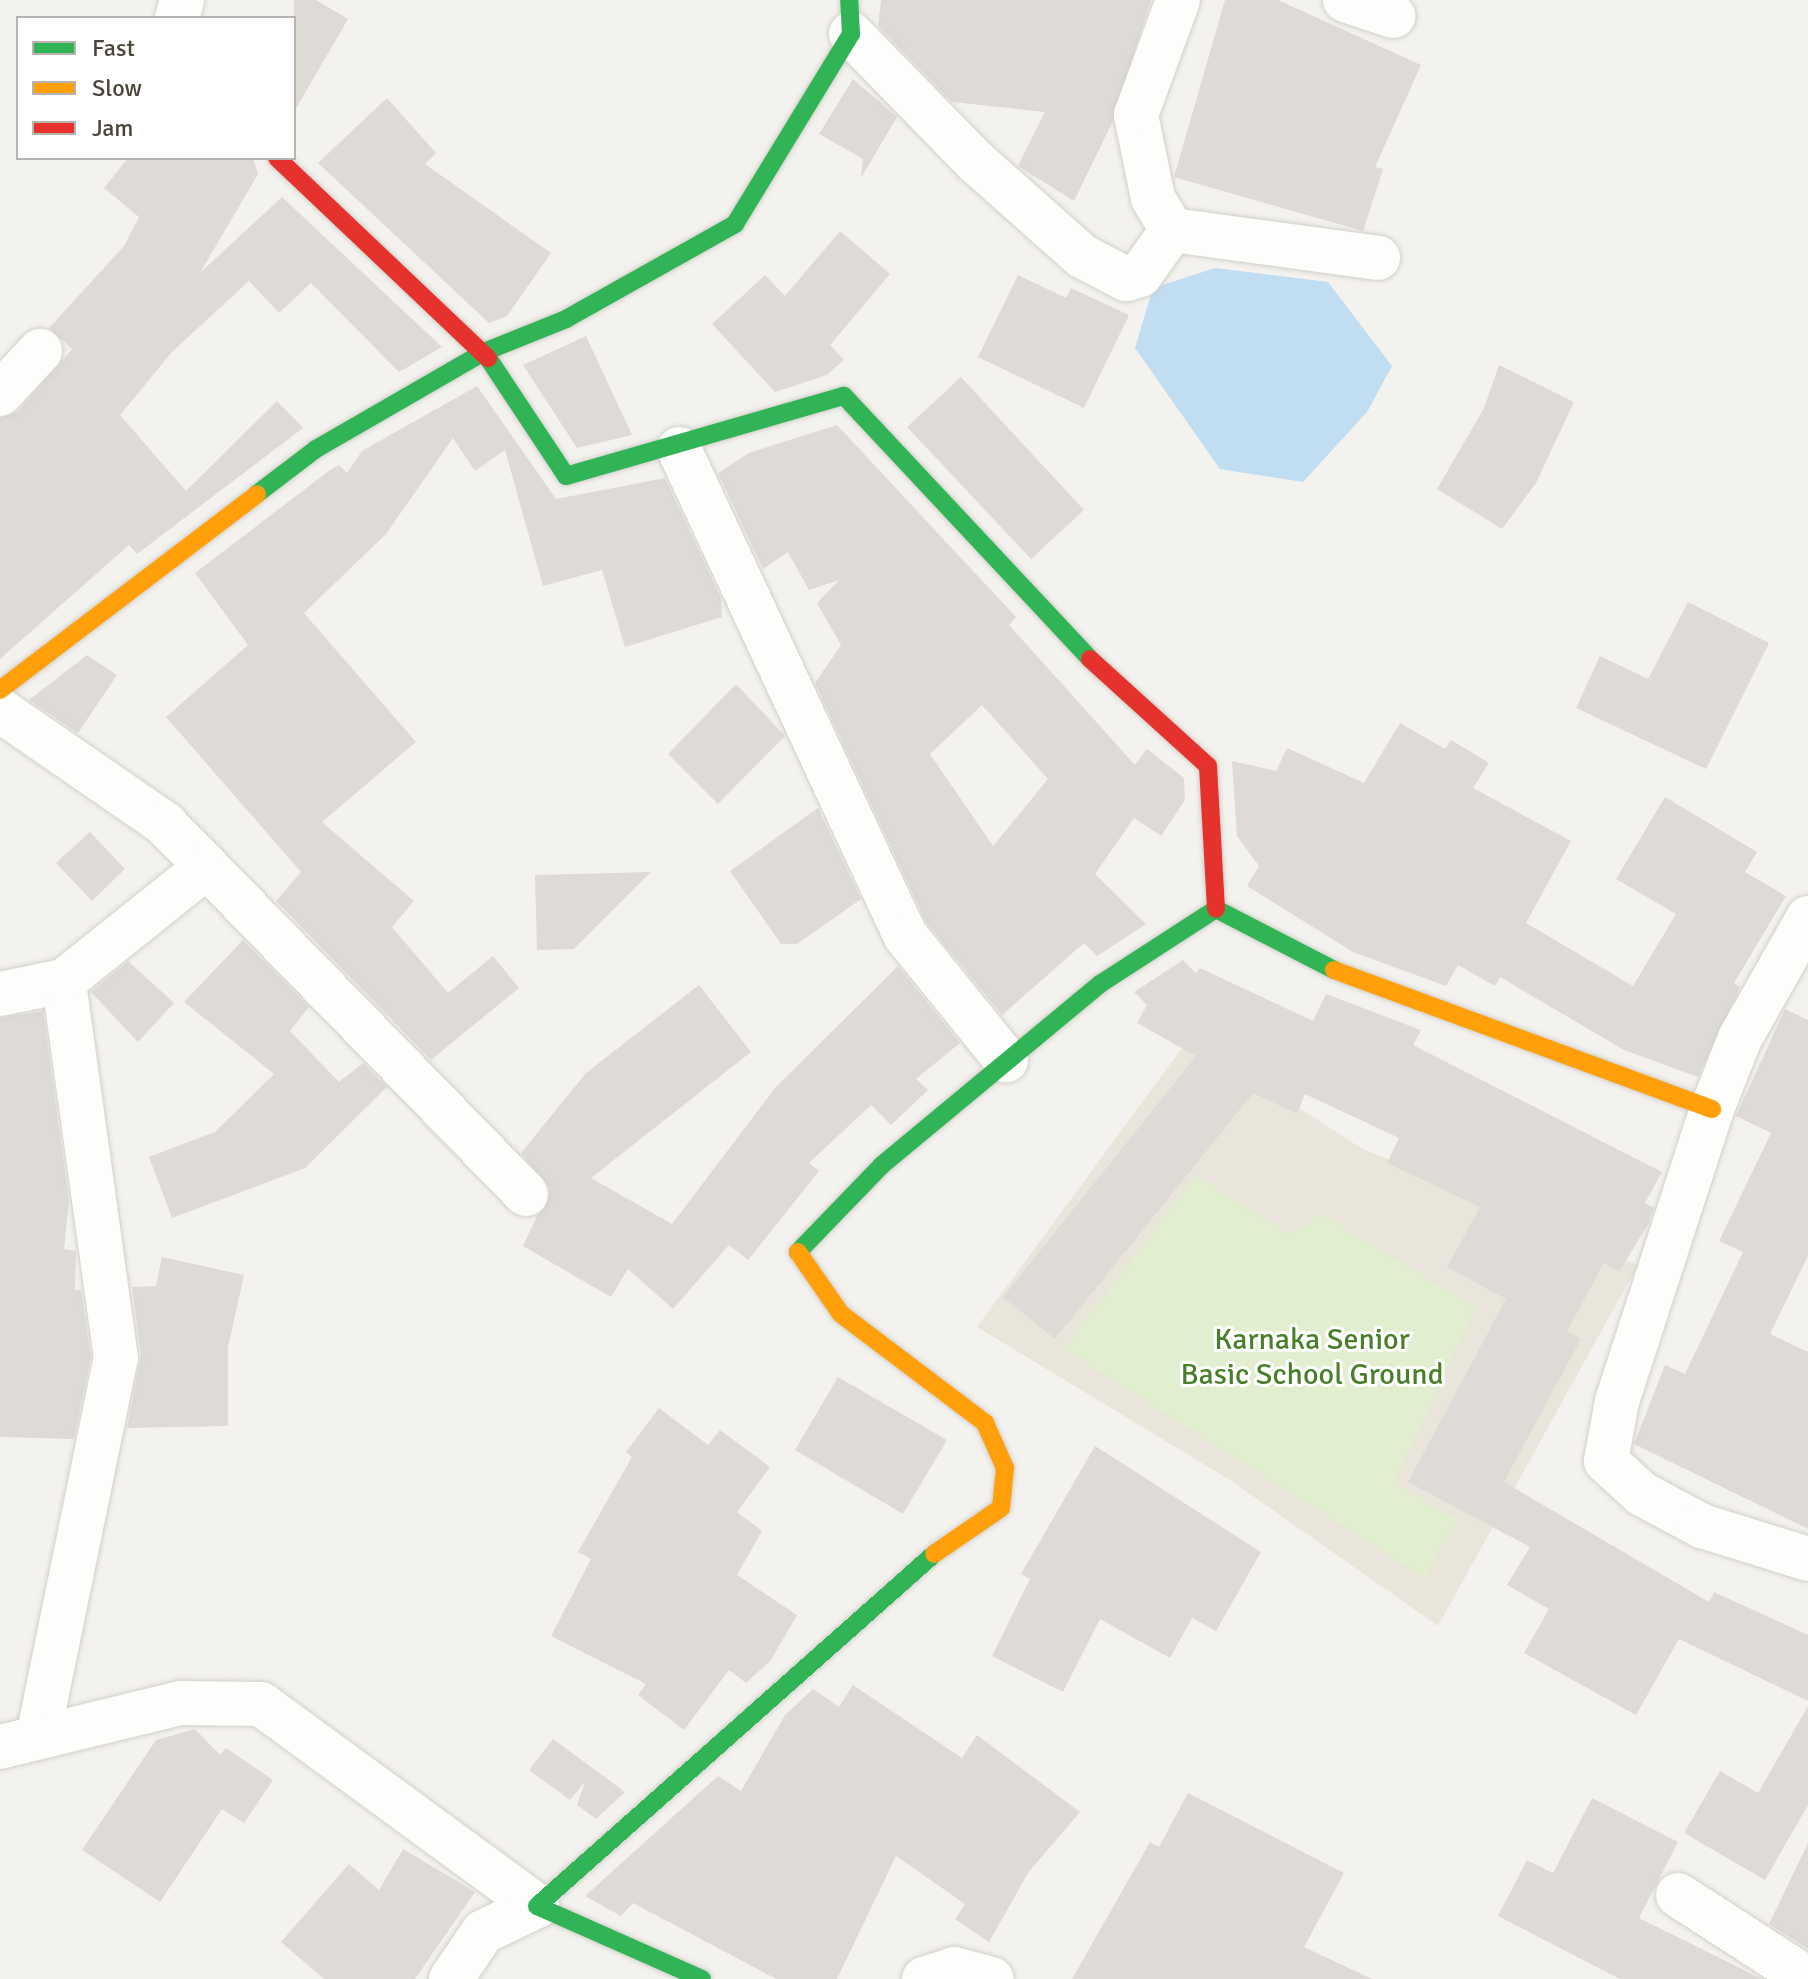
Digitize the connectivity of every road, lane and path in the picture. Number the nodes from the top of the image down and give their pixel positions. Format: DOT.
graph roads {
  1 [pos="1178,0"];
  2 [pos="1345,0"];
  3 [pos="1393,16"];
  4 [pos="850,17"];
  5 [pos="279,160"];
  6 [pos="1172,230"];
  7 [pos="1378,258"];
  8 [pos="40,351"];
  9 [pos="484,352"];
  10 [pos="0,394"];
  11 [pos="679,449"];
  12 [pos="0,690"];
  13 [pos="0,710"];
  14 [pos="204,869"];
  15 [pos="1216,909"];
  16 [pos="1808,918"];
  17 [pos="64,981"];
  18 [pos="0,994"];
  19 [pos="1006,1060"];
  20 [pos="1712,1109"];
  21 [pos="526,1194"];
  22 [pos="1808,1559"];
  23 [pos="19,1742"];
  24 [pos="1678,1895"];
  25 [pos="537,1906"];
  26 [pos="451,1979"];
  27 [pos="702,1979"];
  28 [pos="924,1979"];
  29 [pos="992,1979"];
  30 [pos="1808,1979"];
  1 -- 6 [label="street"];
  2 -- 3 [label="street"];
  4 -- 6 [label="street"];
  4 -- 9 [label="street"];
  5 -- 9 [label="street"];
  6 -- 7 [label="street"];
  8 -- 10 [label="street"];
  9 -- 11 [label="street"];
  9 -- 12 [label="street"];
  11 -- 15 [label="street"];
  11 -- 19 [label="street"];
  13 -- 14 [label="street"];
  14 -- 17 [label="street"];
  14 -- 21 [label="street"];
  15 -- 19 [label="street"];
  15 -- 20 [label="street"];
  16 -- 20 [label="street"];
  17 -- 18 [label="street"];
  17 -- 23 [label="street"];
  19 -- 25 [label="street"];
  20 -- 22 [label="street"];
  23 -- 25 [label="street"];
  24 -- 30 [label="street"];
  25 -- 26 [label="street"];
  25 -- 27 [label="street"];
  28 -- 29 [label="street"];
}
